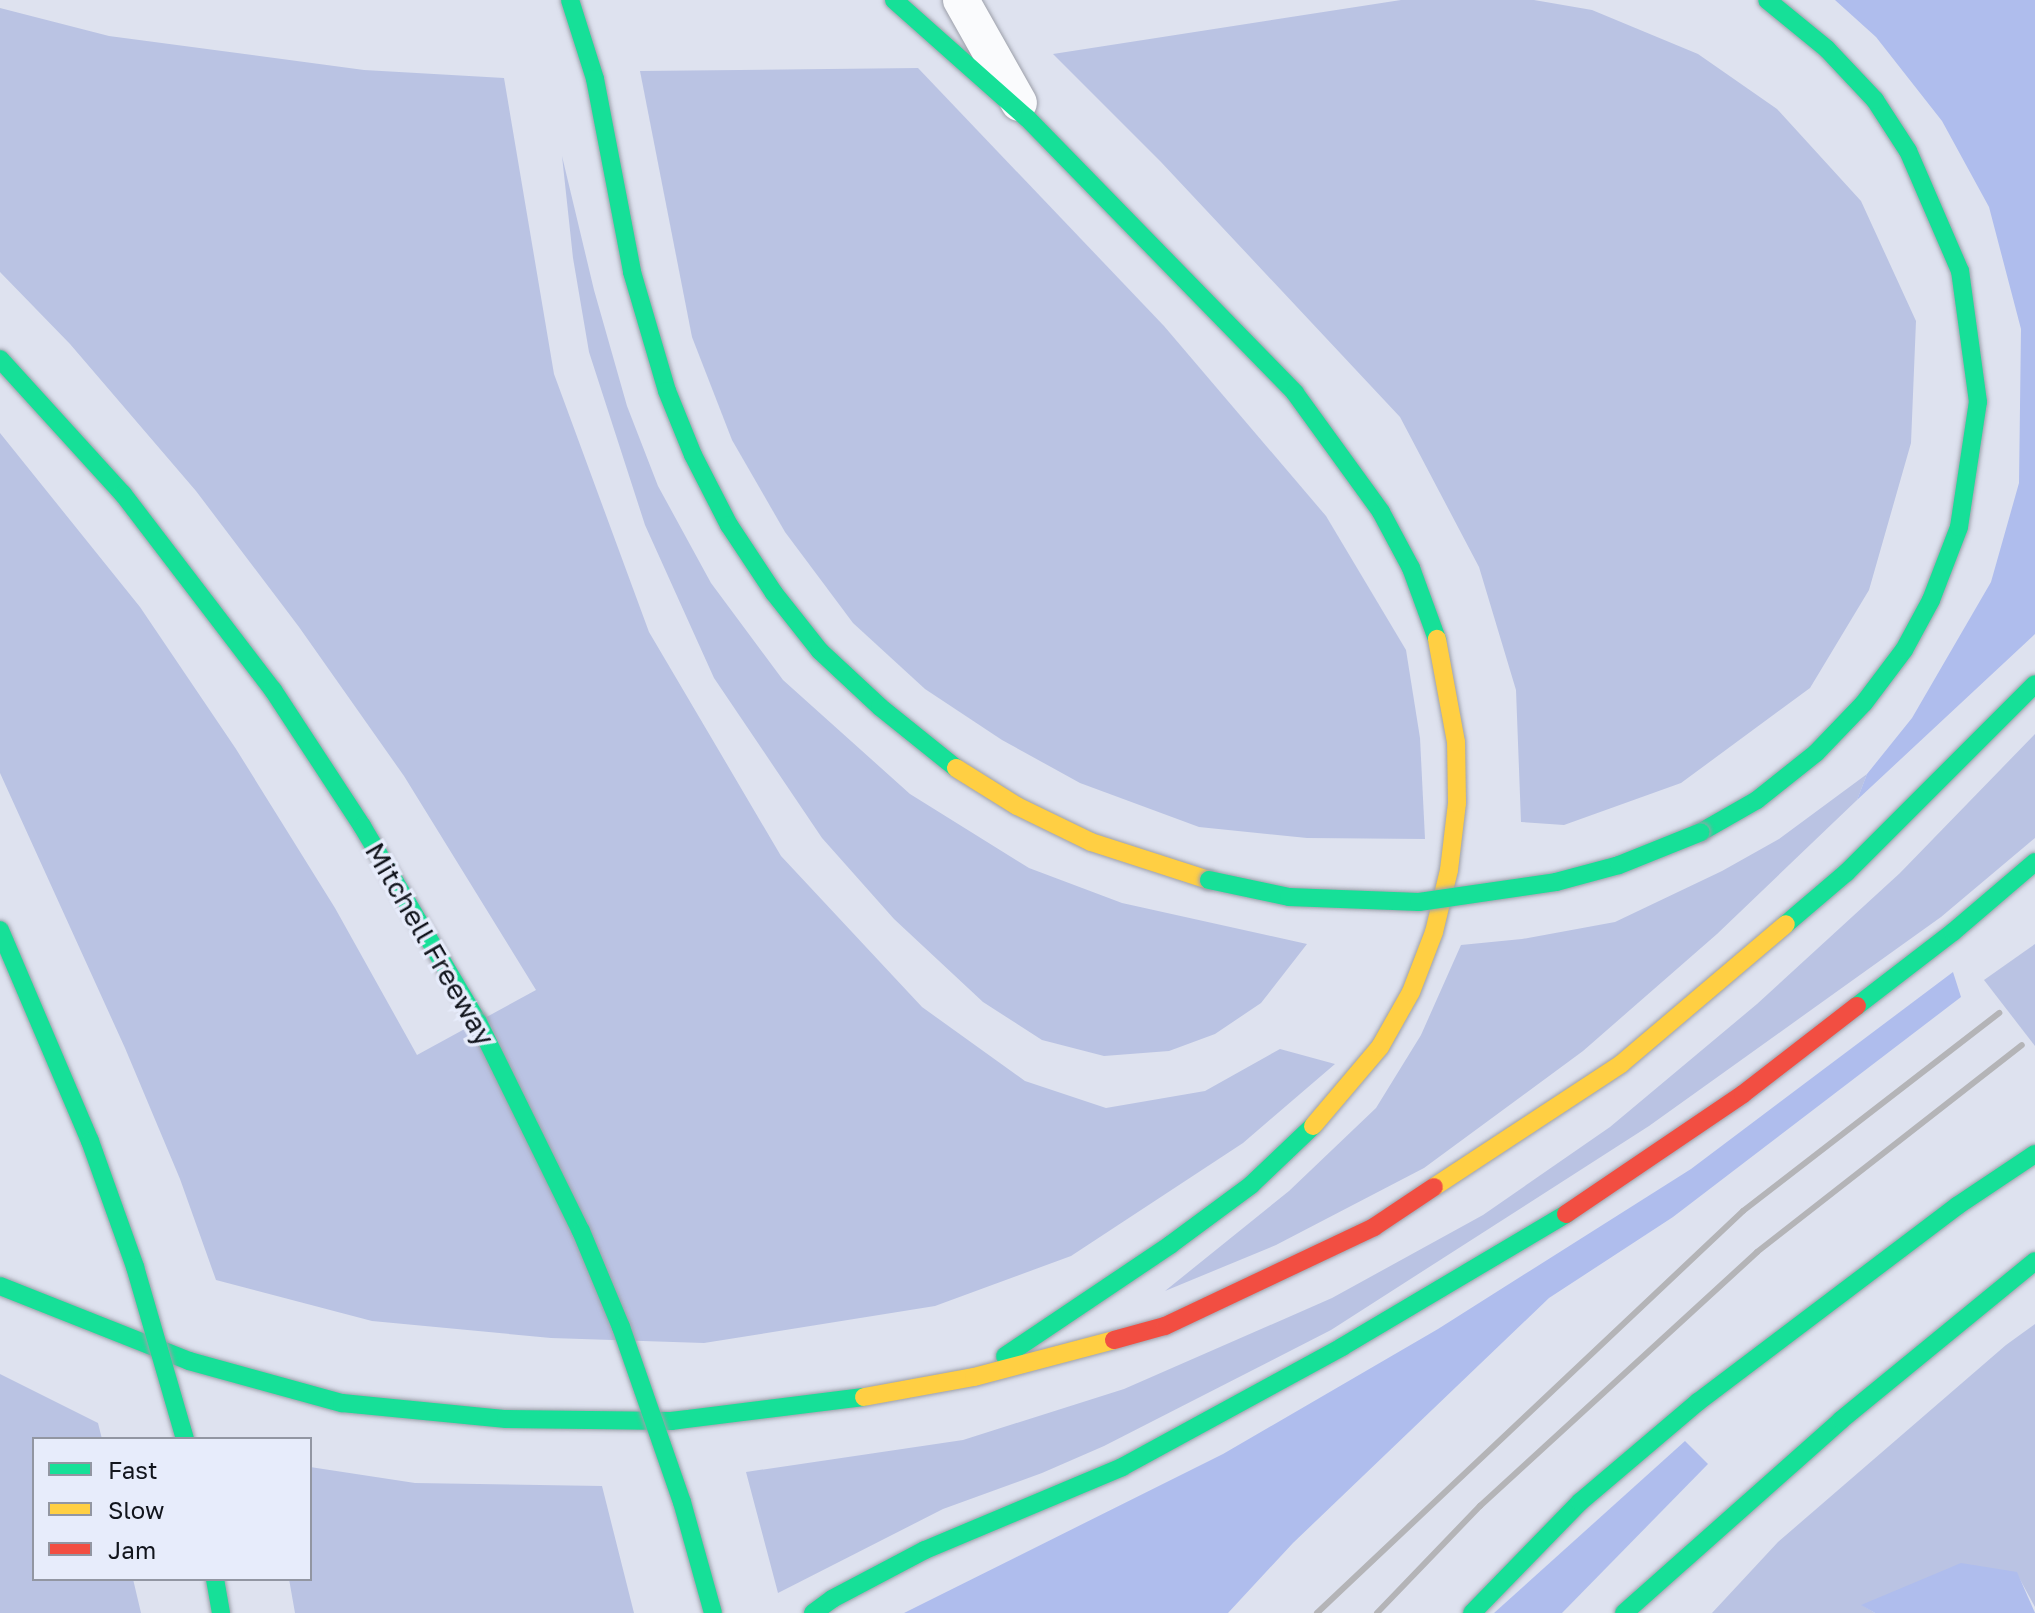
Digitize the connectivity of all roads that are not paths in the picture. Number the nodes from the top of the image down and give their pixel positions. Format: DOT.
graph roads {
  1 [pos="570,0"];
  2 [pos="894,0"];
  3 [pos="961,0"];
  4 [pos="1767,0"];
  5 [pos="1027,118"];
  6 [pos="0,359"];
  7 [pos="2035,684"];
  8 [pos="2035,862"];
  9 [pos="0,929"];
  10 [pos="2035,1154"];
  11 [pos="2035,1261"];
  12 [pos="0,1286"];
  13 [pos="974,1377"];
  14 [pos="184,1437"];
  15 [pos="215,1581"];
  16 [pos="221,1613"];
  17 [pos="713,1613"];
  18 [pos="813,1613"];
  19 [pos="1472,1613"];
  20 [pos="1624,1613"];
  1 -- 4 [label="highway, bridge"];
  2 -- 5 [label="highway"];
  3 -- 5 [label="lane"];
  5 -- 13 [label="highway"];
  6 -- 17 [label="highway, Mitchell Freeway, bridge"];
  7 -- 13 [label="highway"];
  8 -- 18 [label="highway"];
  9 -- 14 [label="highway, bridge"];
  10 -- 19 [label="highway"];
  11 -- 20 [label="highway"];
  12 -- 13 [label="highway"];
  15 -- 16 [label="highway"];
}
